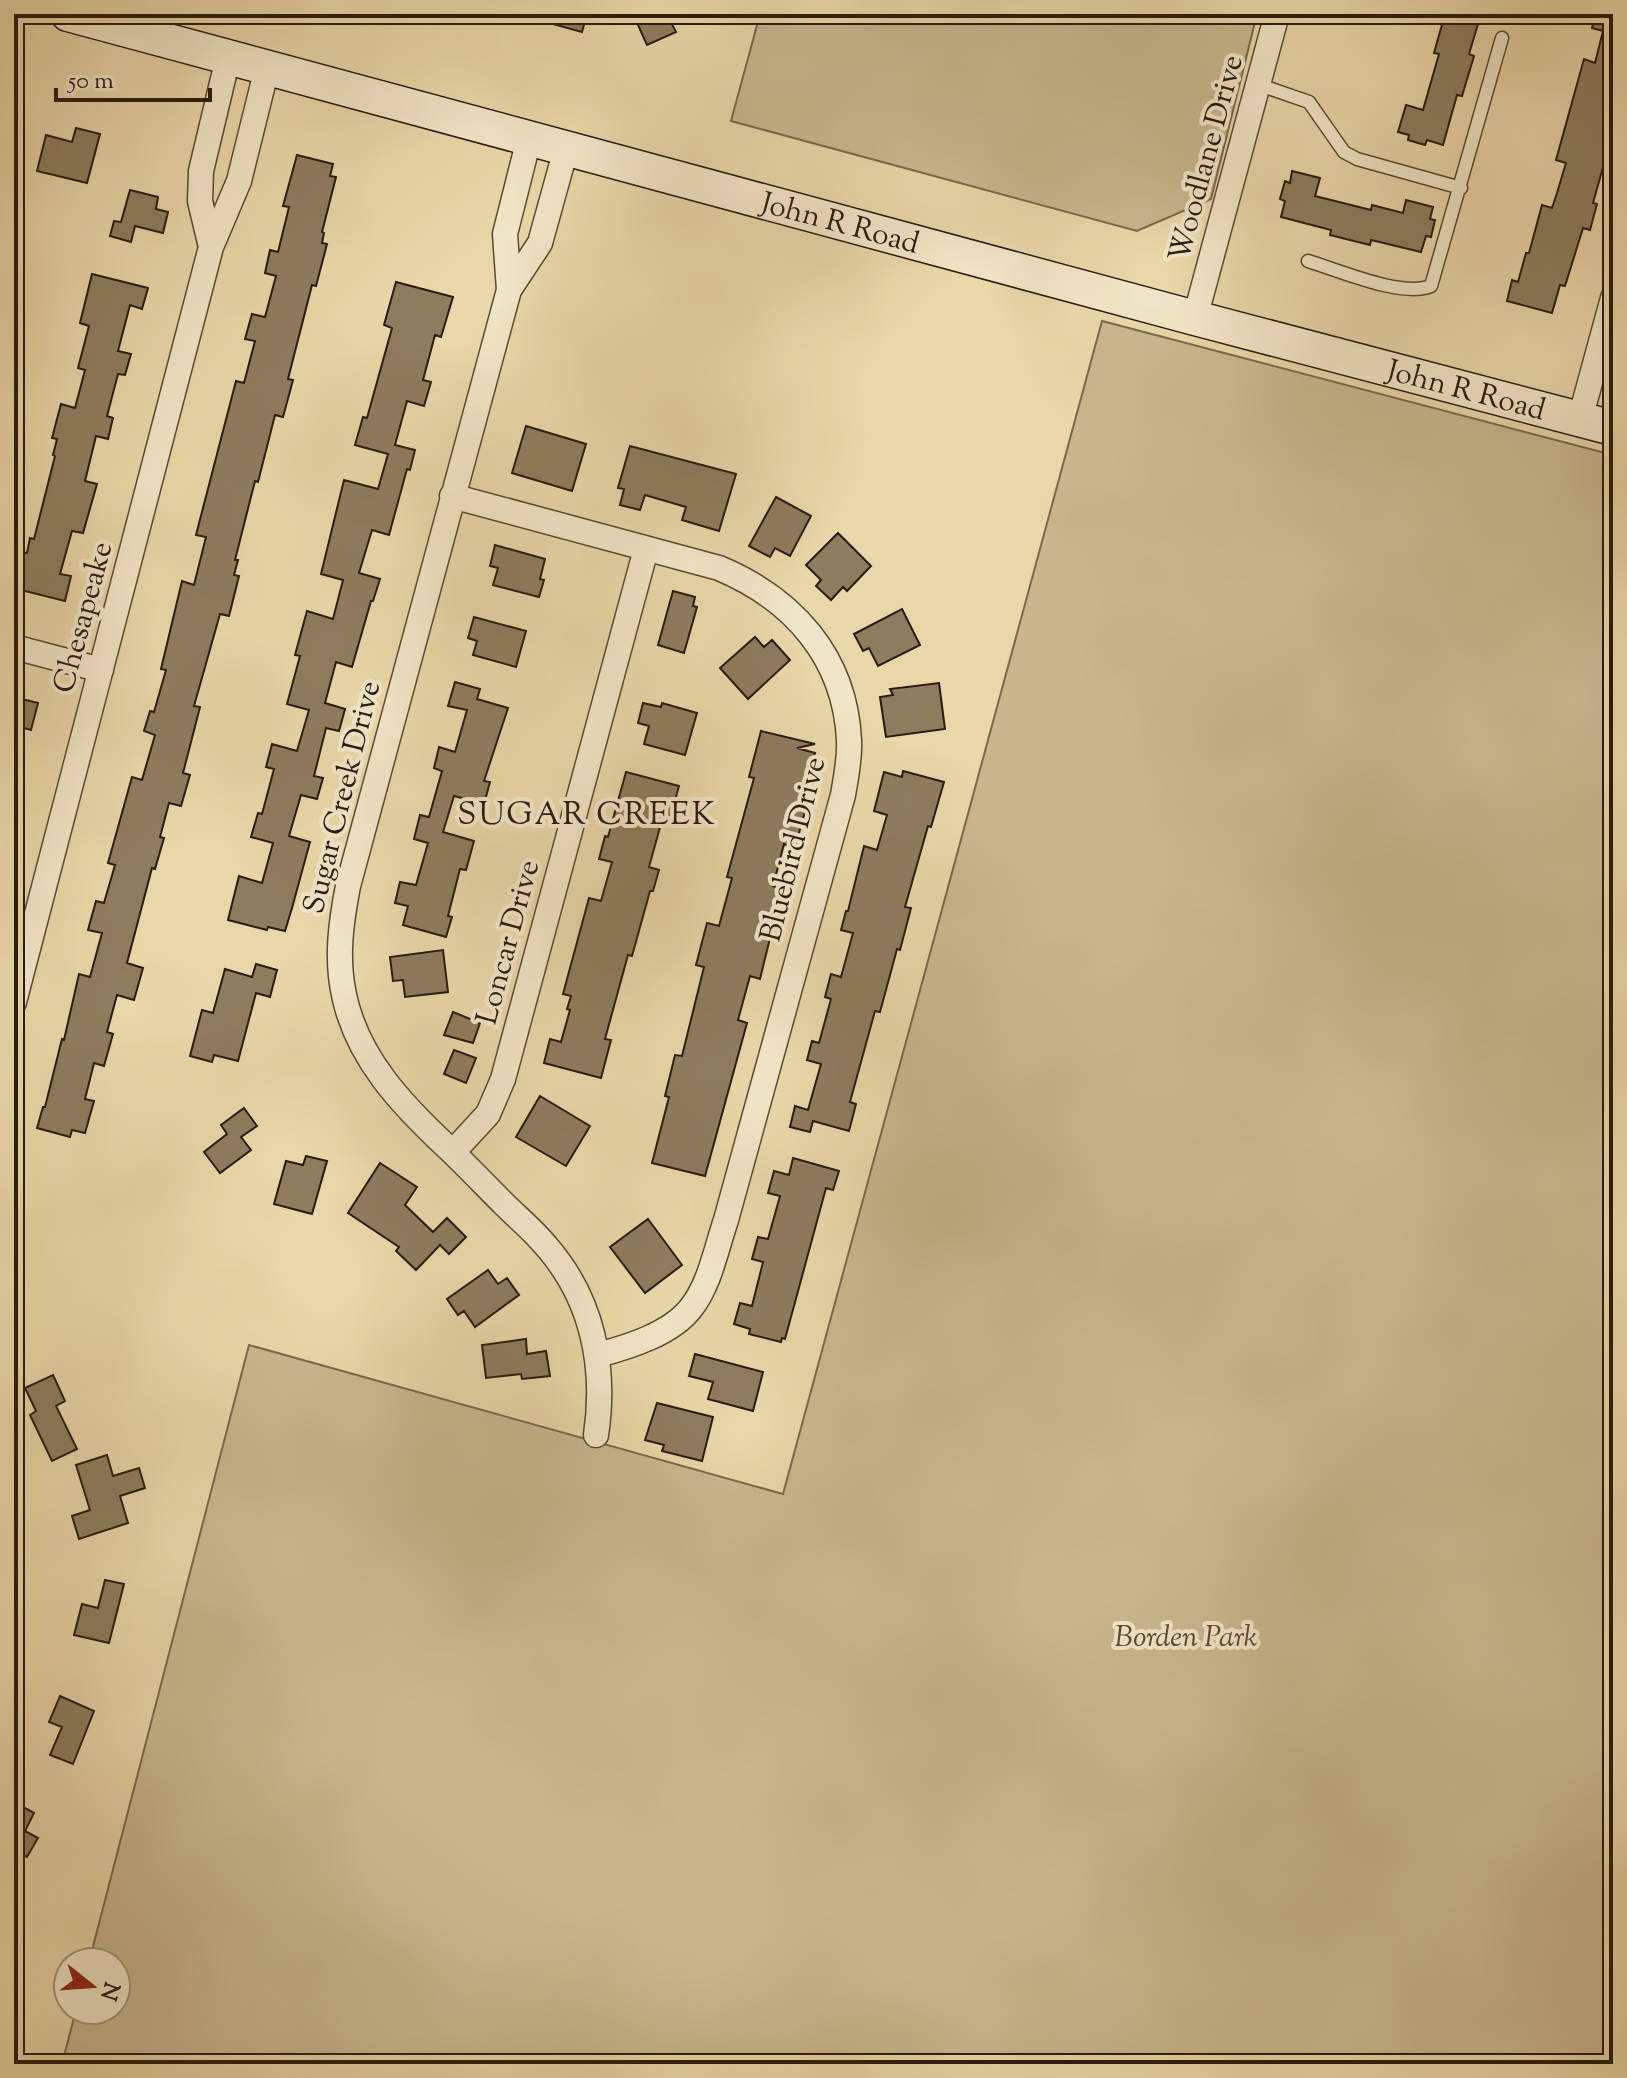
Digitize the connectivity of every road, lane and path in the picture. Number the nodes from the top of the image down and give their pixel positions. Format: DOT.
graph roads {
  1 [pos="68,14"];
  2 [pos="1277,14"];
  3 [pos="1502,38"];
  4 [pos="228,58"];
  5 [pos="267,68"];
  6 [pos="1257,84"];
  7 [pos="529,139"];
  8 [pos="566,149"];
  9 [pos="1461,188"];
  10 [pos="211,247"];
  11 [pos="1308,261"];
  12 [pos="509,290"];
  13 [pos="1613,298"];
  14 [pos="1195,318"];
  15 [pos="1580,419"];
  16 [pos="1613,428"];
  17 [pos="452,496"];
  18 [pos="646,549"];
  19 [pos="14,647"];
  20 [pos="101,670"];
  21 [pos="14,1002"];
  22 [pos="453,1152"];
  23 [pos="598,1355"];
  24 [pos="596,1435"];
  1 -- 4 [label="main road, John R Road"];
  2 -- 6 [label="street, Woodlane Drive"];
  3 -- 9 [label="lane"];
  4 -- 5 [label="main road, John R Road"];
  4 -- 10 [label="street, Chesapeake"];
  5 -- 7 [label="main road, John R Road"];
  5 -- 10 [label="street, Chesapeake"];
  6 -- 9 [label="lane"];
  6 -- 14 [label="street, Woodlane Drive"];
  7 -- 8 [label="main road, John R Road"];
  7 -- 12 [label="street, Sugar Creek Drive"];
  8 -- 12 [label="street, Sugar Creek Drive"];
  8 -- 14 [label="main road, John R Road"];
  9 -- 11 [label="lane"];
  10 -- 20 [label="street, Chesapeake"];
  12 -- 17 [label="street, Sugar Creek Drive"];
  13 -- 15 [label="street"];
  14 -- 15 [label="main road, John R Road"];
  15 -- 16 [label="main road, John R Road"];
  17 -- 18 [label="street, Bluebird Drive"];
  17 -- 22 [label="street, Sugar Creek Drive"];
  18 -- 22 [label="street, Loncar Drive"];
  18 -- 23 [label="street, Bluebird Drive"];
  19 -- 20 [label="street"];
  20 -- 21 [label="street, Chesapeake"];
  22 -- 23 [label="street, Sugar Creek Drive"];
  23 -- 24 [label="street, Sugar Creek Drive"];
}
